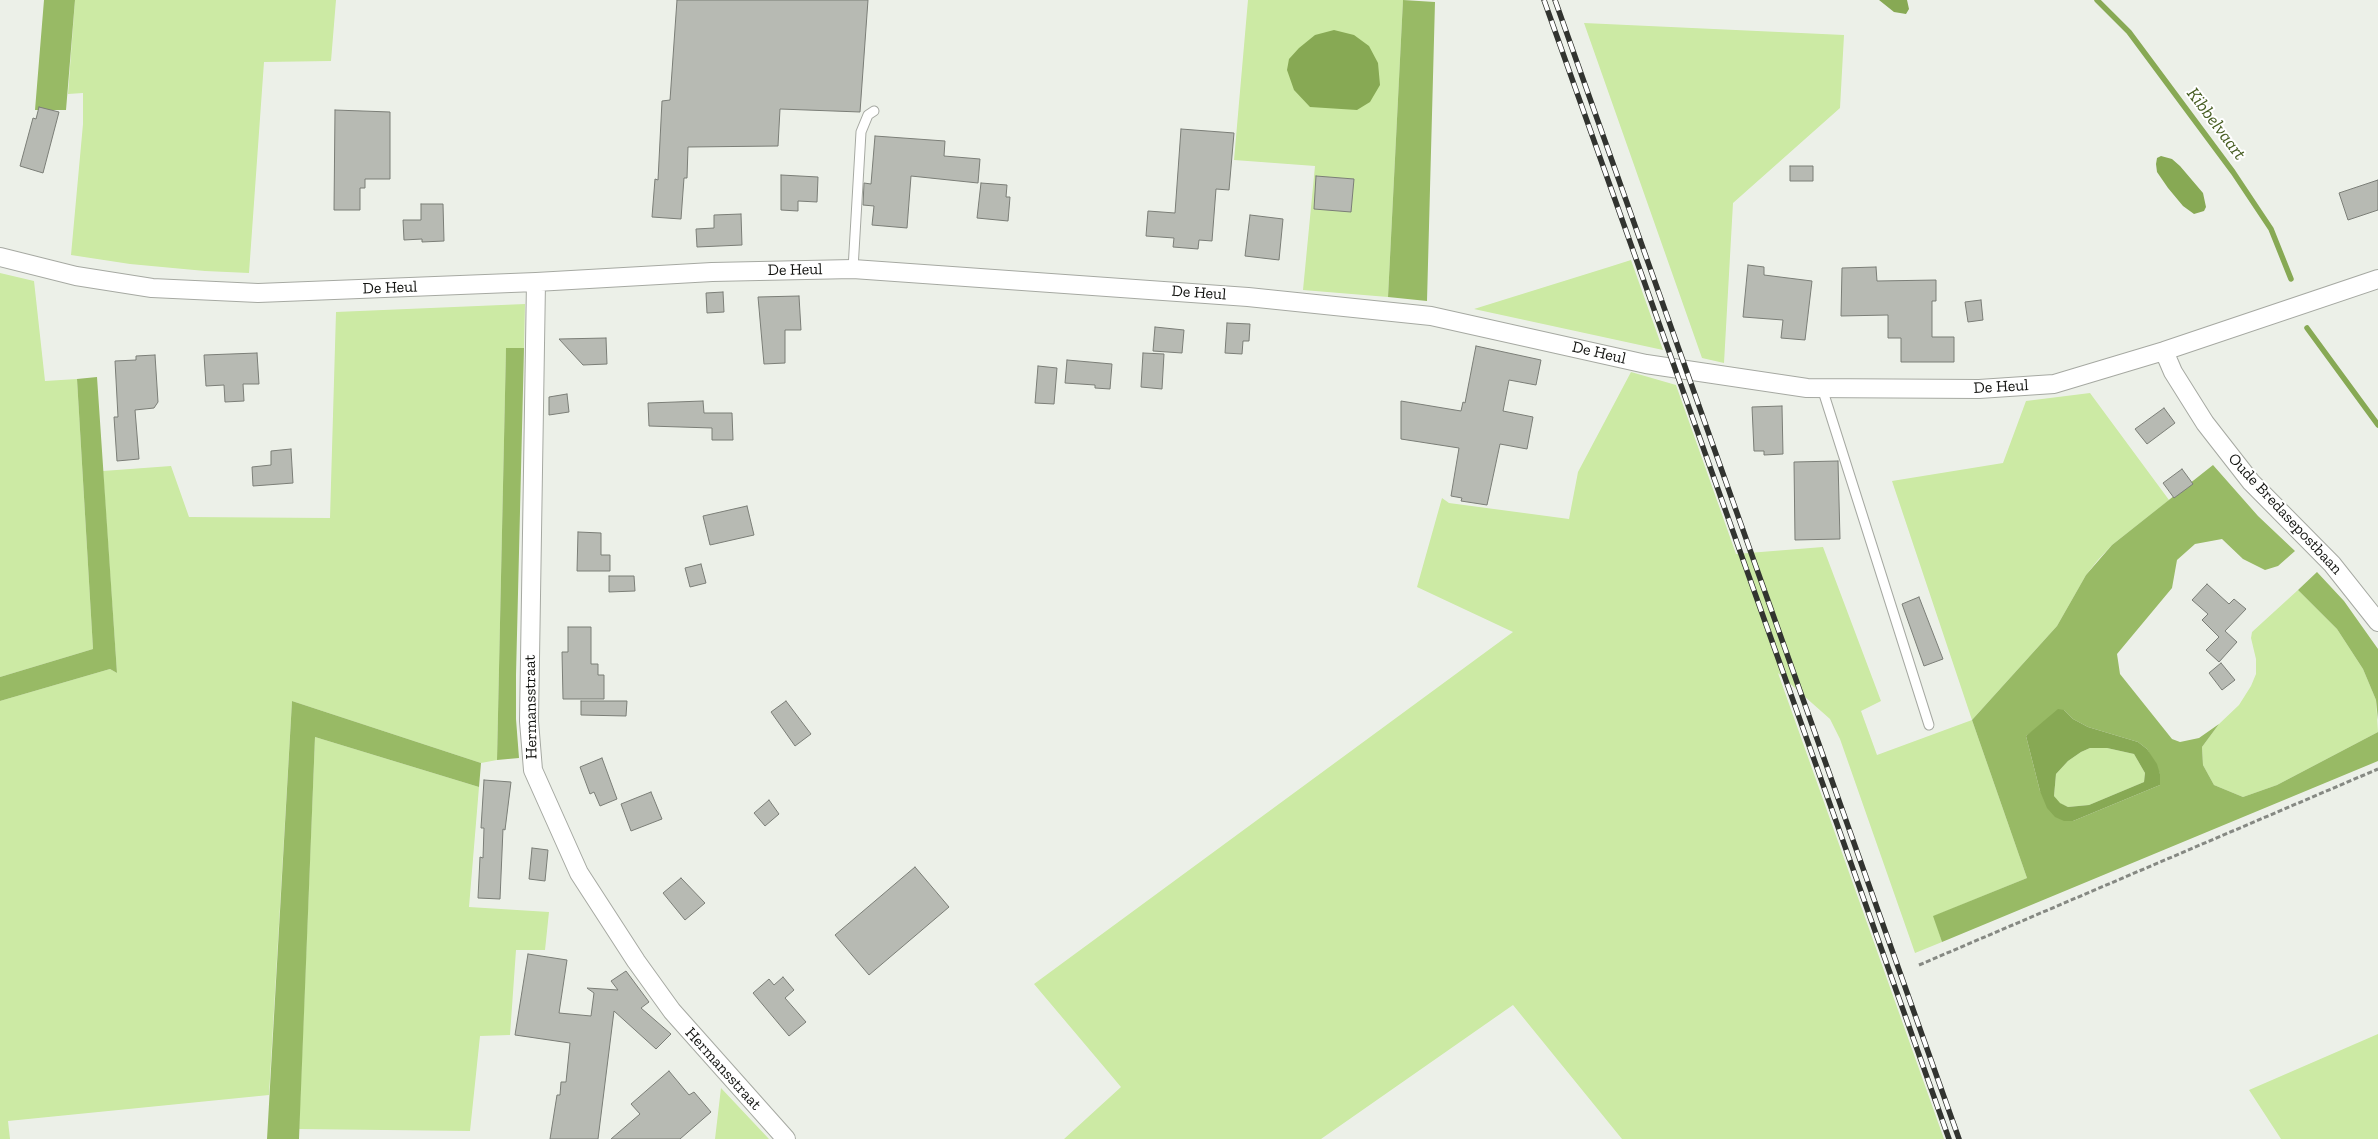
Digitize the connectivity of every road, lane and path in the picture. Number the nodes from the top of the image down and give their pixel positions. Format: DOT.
graph roads {
  1 [pos="874,111"];
  2 [pos="0,257"];
  3 [pos="853,269"];
  4 [pos="2378,279"];
  5 [pos="536,282"];
  6 [pos="2164,351"];
  7 [pos="1822,388"];
  8 [pos="2378,622"];
  9 [pos="1929,725"];
  10 [pos="2378,769"];
  11 [pos="1919,965"];
  12 [pos="786,1139"];
  1 -- 3 [label="lane"];
  2 -- 5 [label="street, De Heul"];
  3 -- 5 [label="street, De Heul"];
  3 -- 7 [label="street, De Heul"];
  4 -- 6 [label="street, De Heul"];
  5 -- 12 [label="street, Hermansstraat"];
  6 -- 7 [label="street, De Heul"];
  6 -- 8 [label="street, Oude Bredasepostbaan"];
  7 -- 9 [label="lane"];
  10 -- 11 [label="path"];
}
